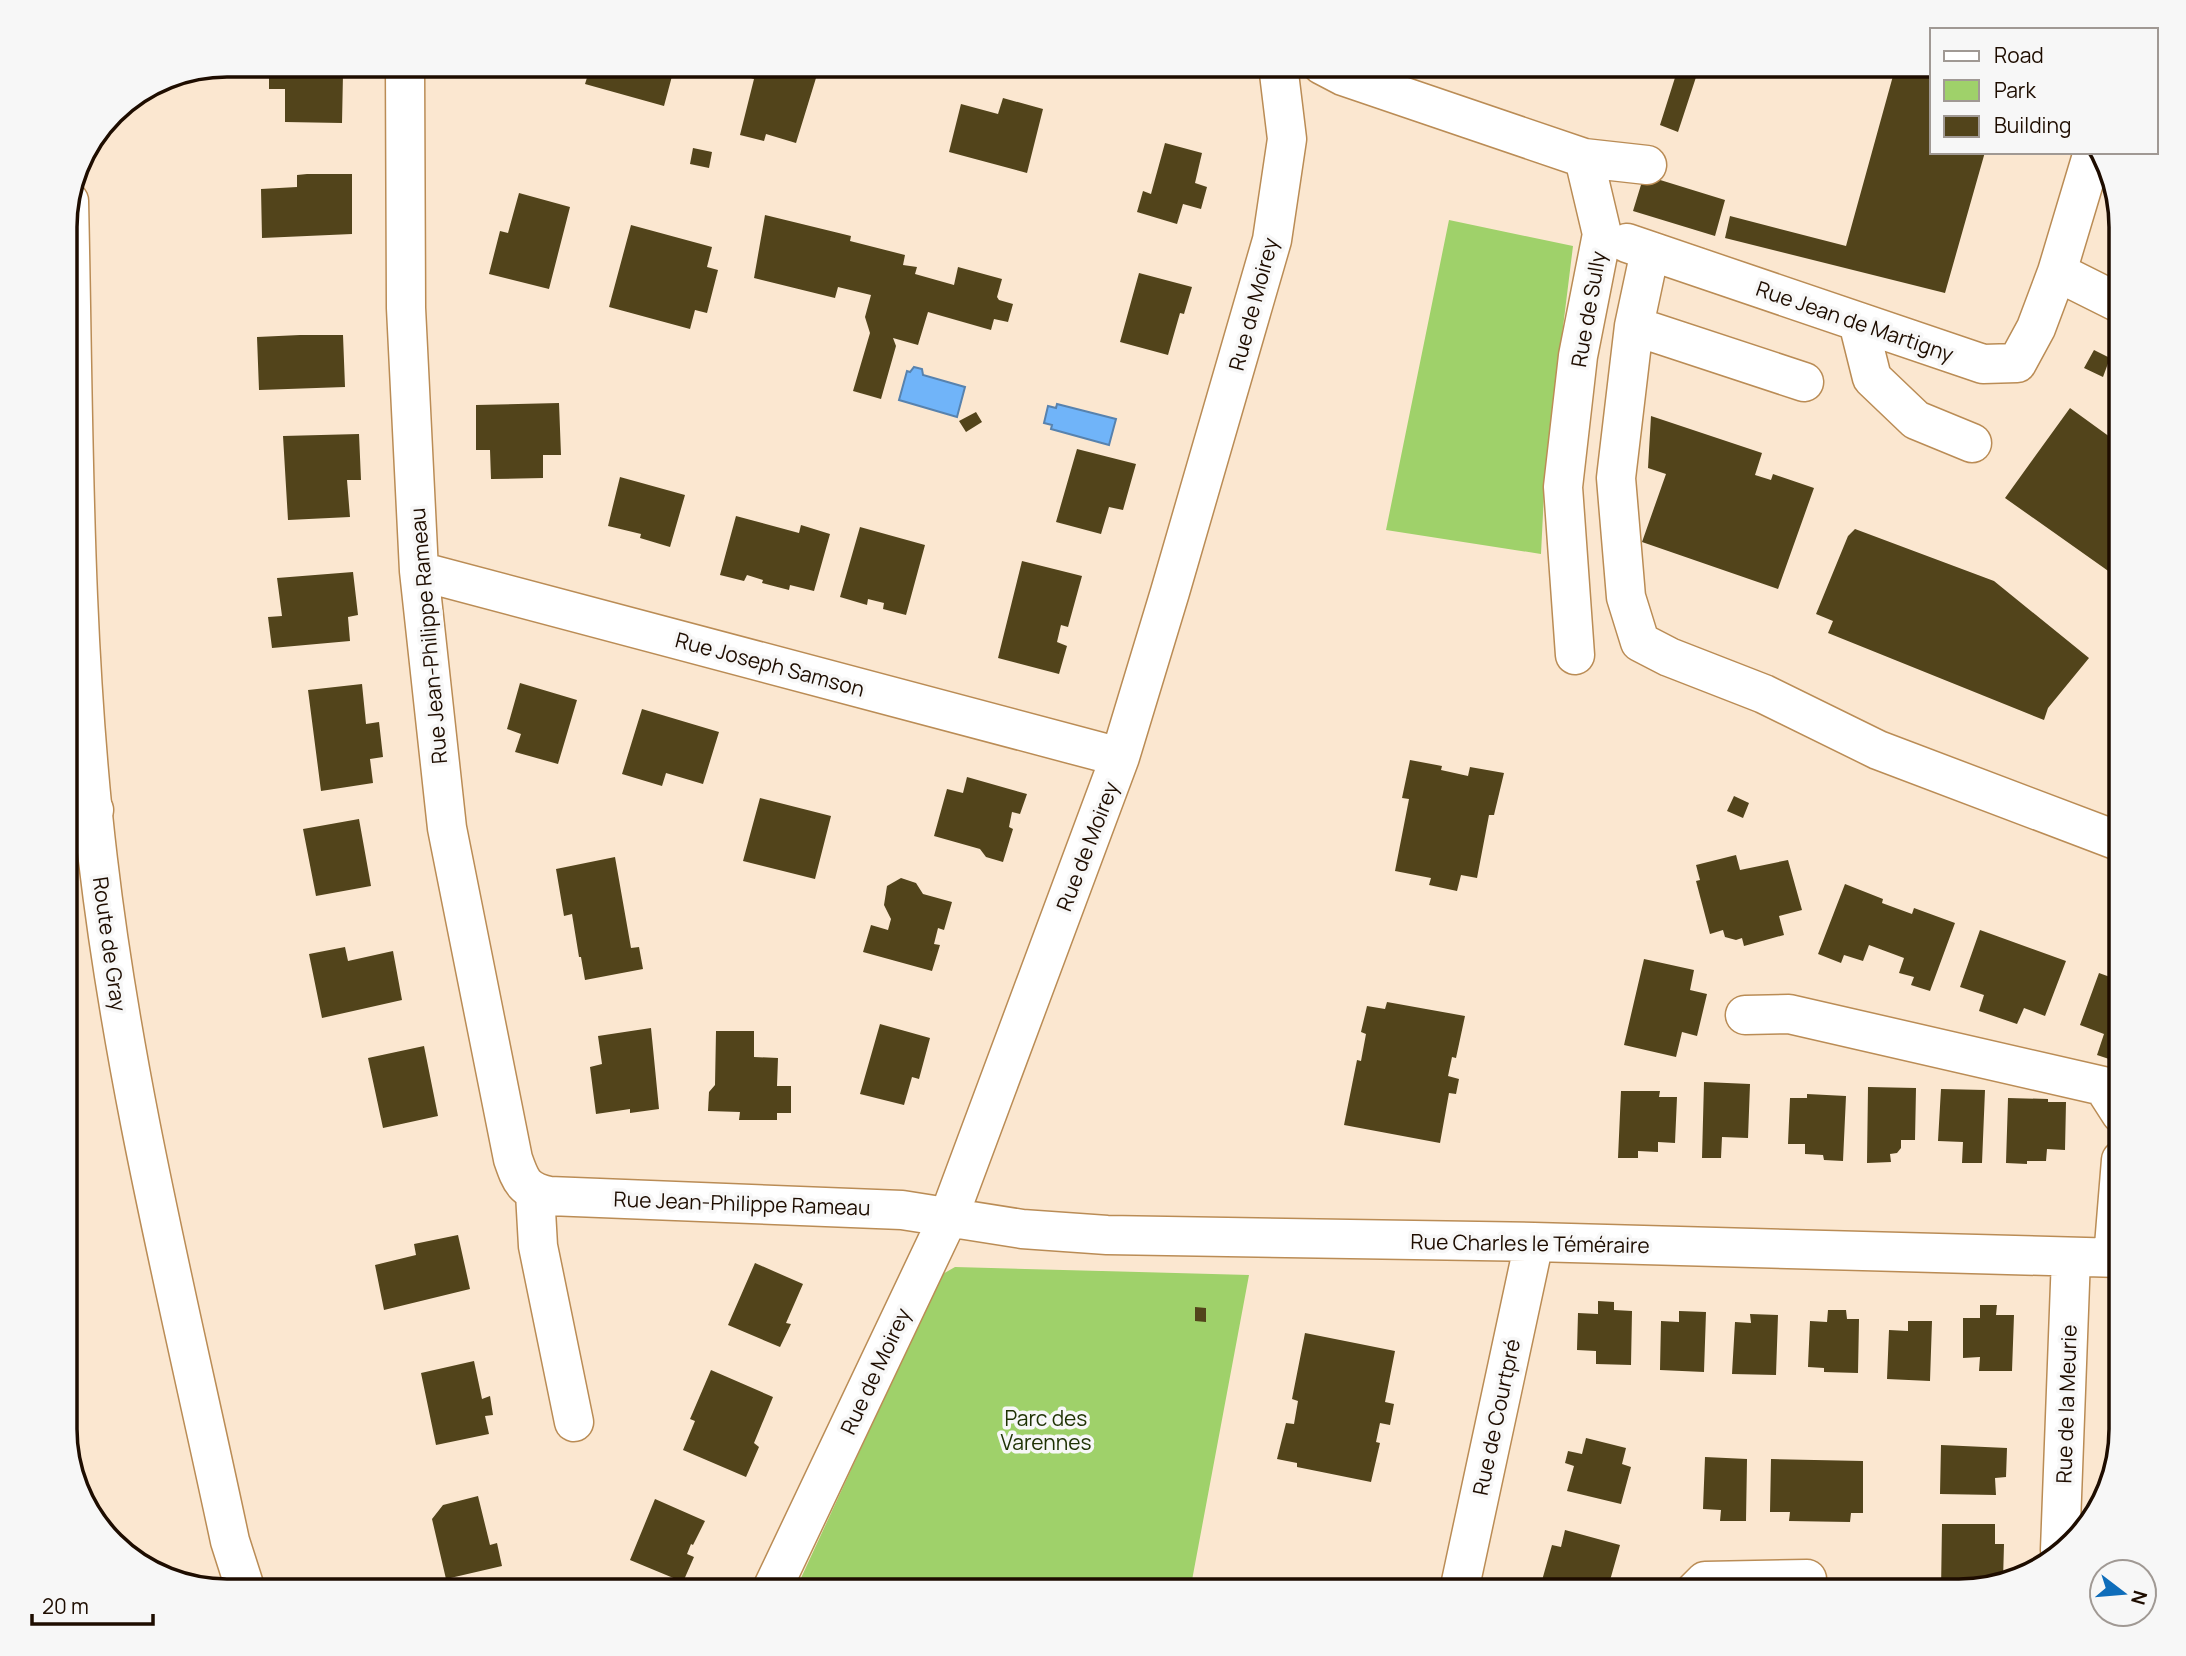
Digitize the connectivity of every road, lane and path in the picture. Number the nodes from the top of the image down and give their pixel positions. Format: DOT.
graph roads {
  1 [pos="405,77"];
  2 [pos="1279,77"];
  3 [pos="1346,77"];
  4 [pos="2092,157"];
  5 [pos="1584,158"];
  6 [pos="1647,165"];
  7 [pos="1602,234"];
  8 [pos="1650,251"];
  9 [pos="2057,272"];
  10 [pos="2109,298"];
  11 [pos="1858,322"];
  12 [pos="1634,326"];
  13 [pos="1804,382"];
  14 [pos="1972,443"];
  15 [pos="419,571"];
  16 [pos="77,583"];
  17 [pos="1575,655"];
  18 [pos="1120,757"];
  19 [pos="78,772"];
  20 [pos="79,812"];
  21 [pos="2109,837"];
  22 [pos="1745,1015"];
  23 [pos="2109,1095"];
  24 [pos="535,1193"];
  25 [pos="949,1216"];
  26 [pos="1534,1242"];
  27 [pos="2071,1257"];
  28 [pos="2109,1258"];
  29 [pos="574,1422"];
  30 [pos="2060,1540"];
  31 [pos="242,1579"];
  32 [pos="777,1579"];
  33 [pos="1462,1579"];
  1 -- 15 [label="street, Rue Jean-Philippe Rameau"];
  2 -- 18 [label="street, Rue de Moirey"];
  3 -- 5 [label="street"];
  4 -- 9 [label="street"];
  5 -- 6 [label="street"];
  5 -- 7 [label="street, Rue de Sully"];
  7 -- 8 [label="street, Rue Jean de Martigny"];
  7 -- 17 [label="street, Rue de Sully"];
  8 -- 11 [label="street, Rue Jean de Martigny"];
  8 -- 12 [label="street"];
  9 -- 10 [label="street"];
  9 -- 11 [label="street, Rue Jean de Martigny"];
  11 -- 14 [label="street"];
  12 -- 13 [label="street"];
  12 -- 21 [label="street"];
  15 -- 18 [label="street, Rue Joseph Samson"];
  15 -- 24 [label="street, Rue Jean-Philippe Rameau"];
  16 -- 19 [label="street, Route de Gray"];
  18 -- 25 [label="street, Rue de Moirey"];
  19 -- 20 [label="street, Route de Gray"];
  20 -- 31 [label="street, Route de Gray"];
  22 -- 23 [label="street"];
  24 -- 25 [label="street, Rue Jean-Philippe Rameau"];
  24 -- 29 [label="street"];
  25 -- 26 [label="street, Rue Charles le Téméraire"];
  25 -- 32 [label="street, Rue de Moirey"];
  26 -- 27 [label="street, Rue Charles le Téméraire"];
  26 -- 33 [label="street, Rue de Courtpré"];
  27 -- 28 [label="street, Rue Charles le Téméraire"];
  27 -- 30 [label="street, Rue de la Meurie"];
}
